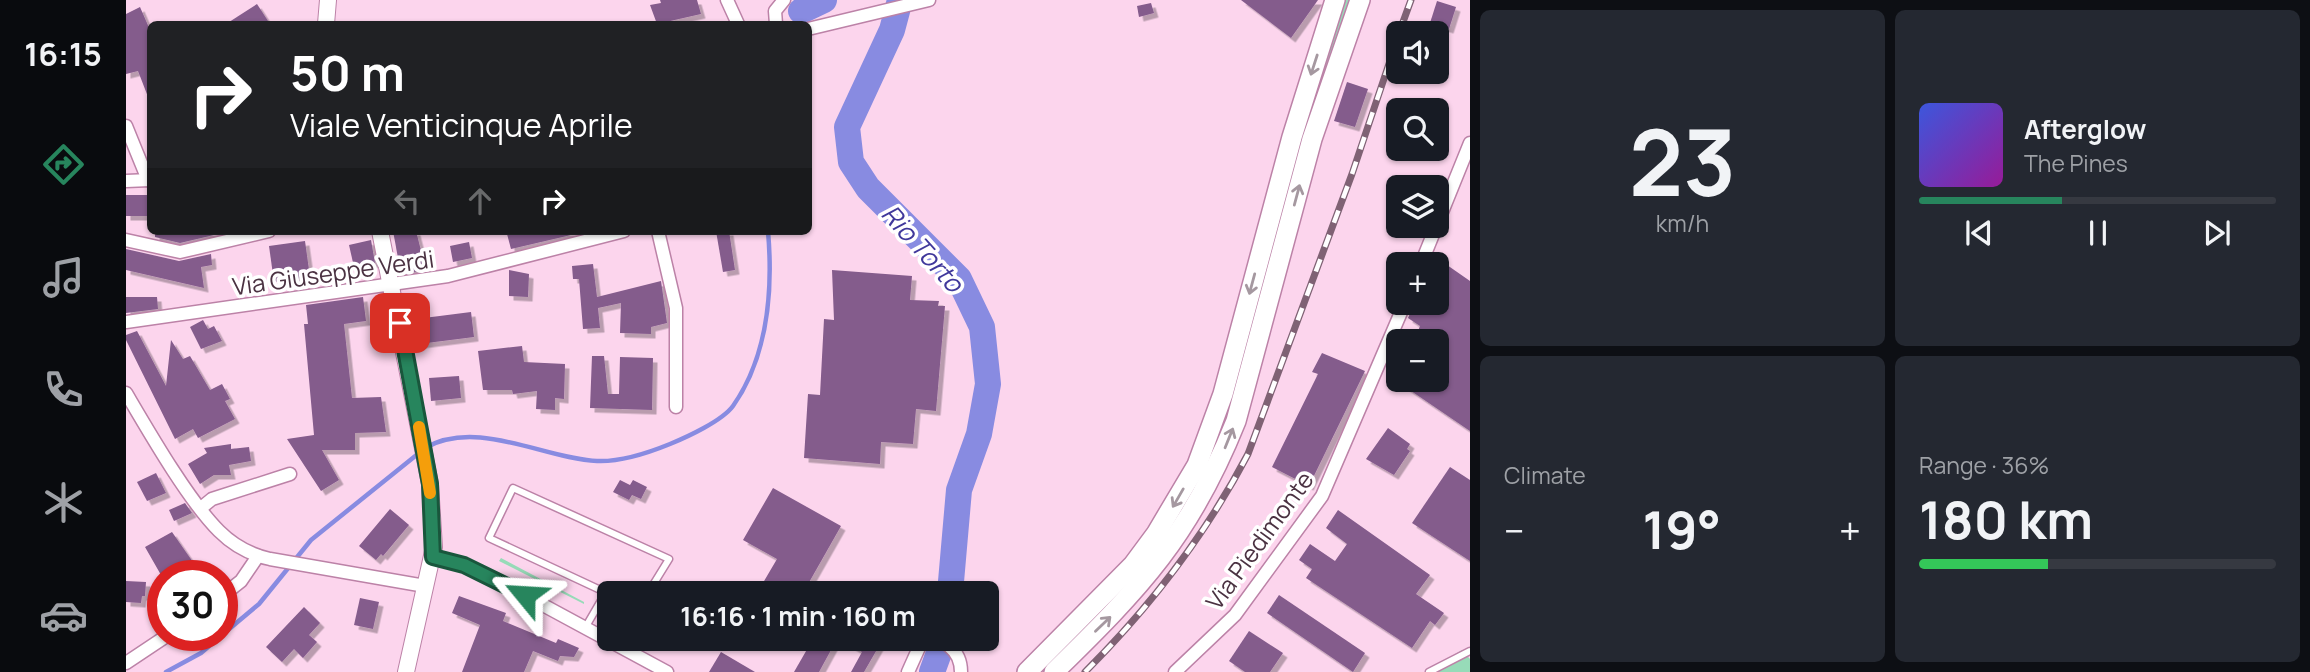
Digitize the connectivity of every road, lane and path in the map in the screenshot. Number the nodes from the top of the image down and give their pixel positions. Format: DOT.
graph roads {
  1 [pos="328,0"];
  2 [pos="727,0"];
  3 [pos="784,0"];
  4 [pos="1335,0"];
  5 [pos="1360,0"];
  6 [pos="925,1"];
  7 [pos="326,21"];
  8 [pos="737,21"];
  9 [pos="776,21"];
  10 [pos="812,28"];
  11 [pos="126,126"];
  12 [pos="1470,143"];
  13 [pos="147,175"];
  14 [pos="147,180"];
  15 [pos="126,181"];
  16 [pos="252,235"];
  17 [pos="381,235"];
  18 [pos="609,235"];
  19 [pos="659,235"];
  20 [pos="126,240"];
  21 [pos="1426,252"];
  22 [pos="392,285"];
  23 [pos="1400,315"];
  24 [pos="126,322"];
  25 [pos="126,393"];
  26 [pos="676,407"];
  27 [pos="290,474"];
  28 [pos="201,508"];
  29 [pos="433,557"];
  30 [pos="264,558"];
  31 [pos="655,581"];
  32 [pos="238,583"];
  33 [pos="425,586"];
  34 [pos="597,588"];
  35 [pos="597,610"];
  36 [pos="585,628"];
  37 [pos="147,649"];
  38 [pos="917,651"];
  39 [pos="956,651"];
  40 [pos="1470,651"];
  41 [pos="126,663"];
  42 [pos="406,672"];
  43 [pos="667,672"];
  44 [pos="908,672"];
  45 [pos="961,672"];
  46 [pos="1027,672"];
  47 [pos="1054,672"];
  48 [pos="1175,672"];
  49 [pos="1430,672"];
  1 -- 7 [label="main road"];
  2 -- 8 [label="street"];
  3 -- 9 [label="street"];
  4 -- 46 [label="main road, one-way"];
  47 -- 5 [label="main road, one-way"];
  6 -- 10 [label="street"];
  11 -- 13 [label="street"];
  12 -- 21 [label="street"];
  14 -- 15 [label="street"];
  16 -- 20 [label="street"];
  17 -- 22 [label="main road"];
  18 -- 22 [label="street, Via Giuseppe Verdi"];
  19 -- 26 [label="street"];
  22 -- 24 [label="street, Via Giuseppe Verdi"];
  22 -- 29 [label="main road"];
  23 -- 48 [label="street, Via Piedimonte"];
  25 -- 28 [label="street"];
  27 -- 28 [label="street"];
  28 -- 30 [label="street"];
  29 -- 33 [label="main road"];
  29 -- 36 [label="street"];
  30 -- 32 [label="street"];
  30 -- 33 [label="street"];
  31 -- 34 [label="lane"];
  33 -- 42 [label="main road"];
  35 -- 36 [label="lane"];
  36 -- 43 [label="street"];
  37 -- 41 [label="street"];
  38 -- 44 [label="street"];
  39 -- 45 [label="street"];
  40 -- 49 [label="lane"];
}
